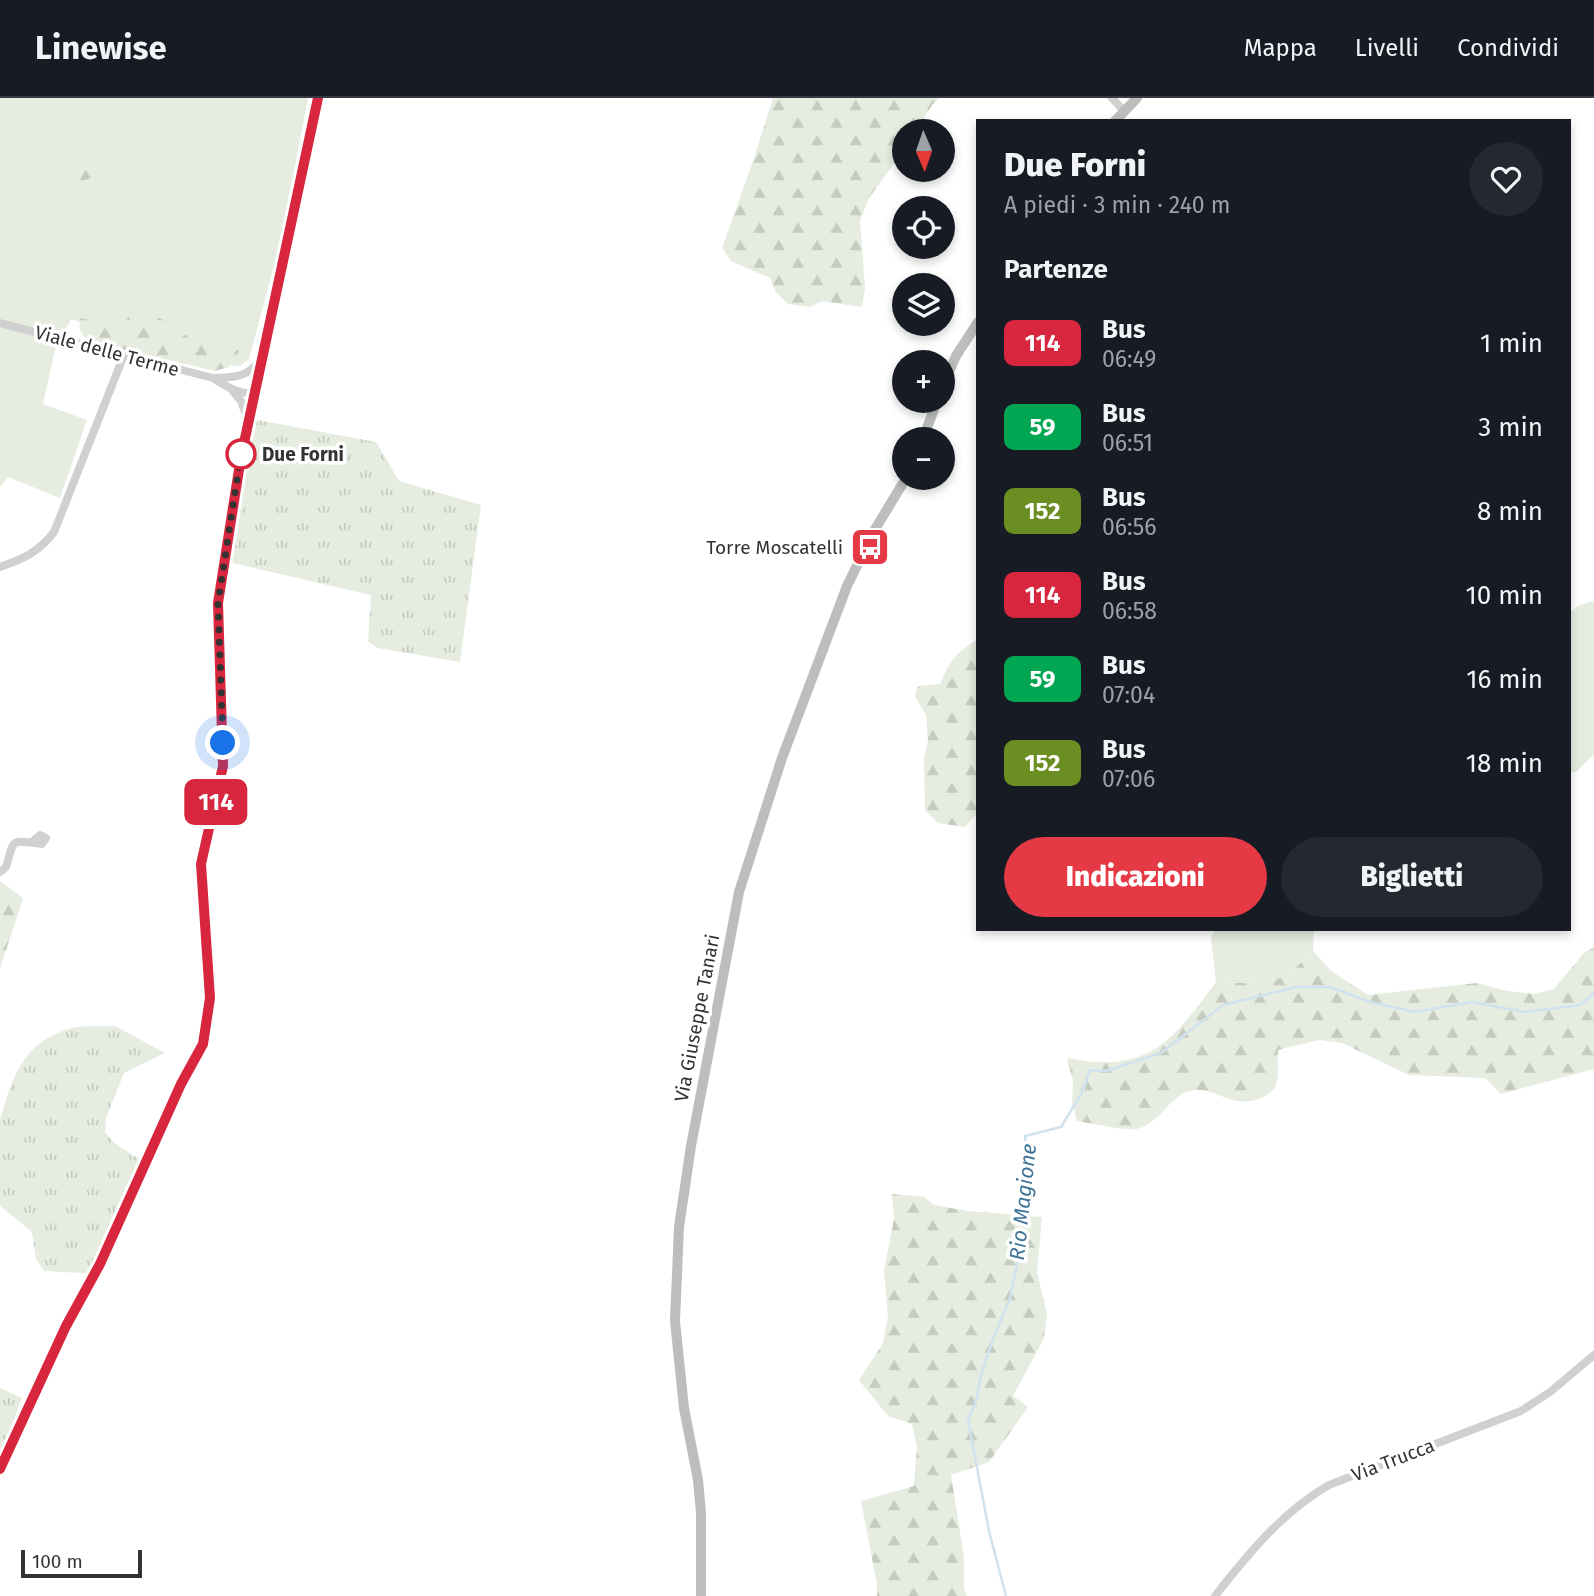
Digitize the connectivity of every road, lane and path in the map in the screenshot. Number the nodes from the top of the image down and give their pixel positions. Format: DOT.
graph roads {
  1 [pos="318,98"];
  2 [pos="1112,98"];
  3 [pos="1137,98"];
  4 [pos="1124,111"];
  5 [pos="1117,119"];
  6 [pos="0,323"];
  7 [pos="976,325"];
  8 [pos="124,355"];
  9 [pos="263,355"];
  10 [pos="955,358"];
  11 [pos="243,376"];
  12 [pos="214,378"];
  13 [pos="231,389"];
  14 [pos="256,389"];
  15 [pos="248,423"];
  16 [pos="899,490"];
  17 [pos="0,568"];
  18 [pos="32,842"];
  19 [pos="0,872"];
  20 [pos="1594,1355"];
  21 [pos="0,1469"];
  22 [pos="701,1596"];
  23 [pos="1215,1596"];
  1 -- 9 [label="main road"];
  2 -- 4 [label="street"];
  3 -- 4 [label="main road"];
  4 -- 5 [label="main road"];
  6 -- 8 [label="street, Viale delle Terme"];
  7 -- 10 [label="main road"];
  8 -- 12 [label="street, Viale delle Terme"];
  8 -- 17 [label="street"];
  9 -- 11 [label="street"];
  9 -- 14 [label="main road"];
  11 -- 12 [label="street, Viale delle Terme"];
  11 -- 14 [label="street"];
  12 -- 13 [label="street, Viale delle Terme"];
  13 -- 14 [label="street, Viale delle Terme"];
  13 -- 15 [label="street, Viale delle Terme"];
  14 -- 15 [label="main road"];
  15 -- 21 [label="main road"];
  16 -- 22 [label="main road, Via Giuseppe Tanari"];
  18 -- 19 [label="street"];
  20 -- 23 [label="street, Via Trucca"];
}
